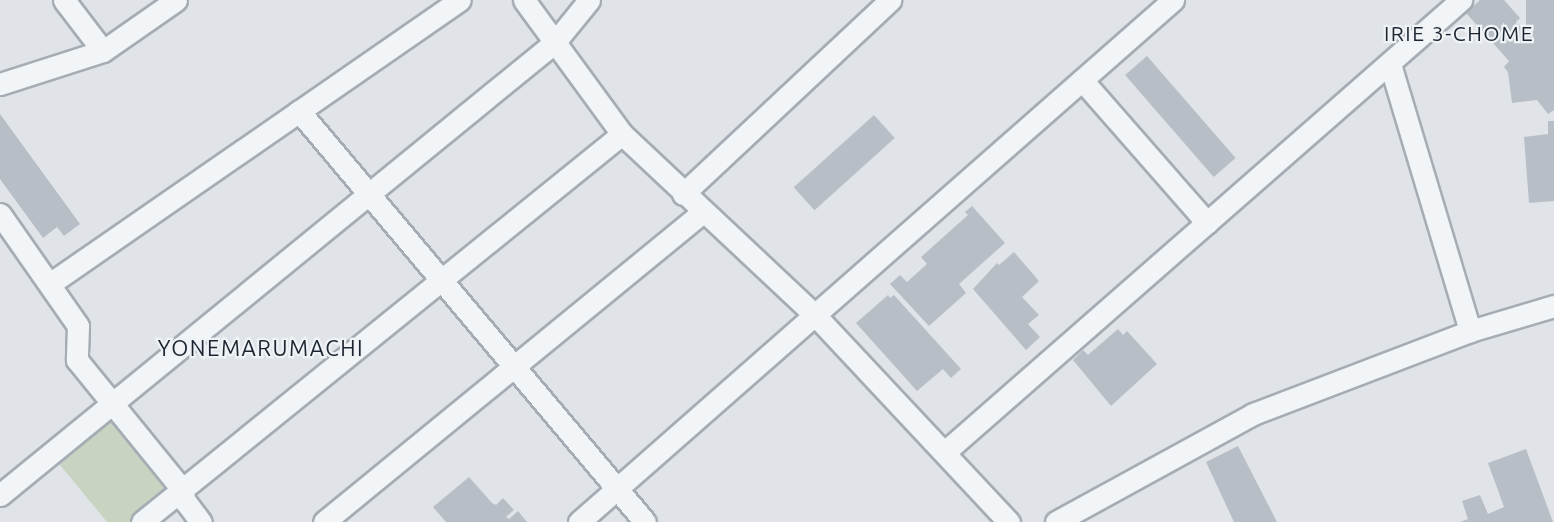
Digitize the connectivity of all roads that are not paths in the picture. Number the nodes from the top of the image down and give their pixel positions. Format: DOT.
graph roads {
  1 [pos="64,0"];
  2 [pos="177,0"];
  3 [pos="460,0"];
  4 [pos="524,0"];
  5 [pos="589,0"];
  6 [pos="890,0"];
  7 [pos="1173,0"];
  8 [pos="1461,0"];
  9 [pos="555,42"];
  10 [pos="103,51"];
  11 [pos="1390,64"];
  12 [pos="1082,80"];
  13 [pos="0,84"];
  14 [pos="299,111"];
  15 [pos="622,134"];
  16 [pos="369,194"];
  17 [pos="683,194"];
  18 [pos="703,212"];
  19 [pos="0,214"];
  20 [pos="1207,223"];
  21 [pos="440,280"];
  22 [pos="51,283"];
  23 [pos="1554,306"];
  24 [pos="815,315"];
  25 [pos="1470,331"];
  26 [pos="514,366"];
  27 [pos="112,406"];
  28 [pos="946,451"];
  29 [pos="181,488"];
  30 [pos="617,489"];
  31 [pos="0,495"];
  32 [pos="142,522"];
  33 [pos="201,522"];
  34 [pos="324,522"];
  35 [pos="579,522"];
  36 [pos="645,522"];
  37 [pos="1010,522"];
  38 [pos="1056,522"];
  1 -- 10 [label="street"];
  2 -- 10 [label="street"];
  3 -- 14 [label="street"];
  4 -- 9 [label="street"];
  5 -- 9 [label="street"];
  6 -- 17 [label="street"];
  7 -- 12 [label="street"];
  8 -- 11 [label="street"];
  9 -- 15 [label="street"];
  9 -- 16 [label="street"];
  10 -- 13 [label="street"];
  11 -- 20 [label="street"];
  11 -- 25 [label="street"];
  12 -- 20 [label="street"];
  12 -- 24 [label="street"];
  14 -- 16 [label="street"];
  14 -- 22 [label="street"];
  15 -- 17 [label="street"];
  15 -- 21 [label="street"];
  16 -- 21 [label="street"];
  16 -- 27 [label="street"];
  17 -- 18 [label="street"];
  18 -- 24 [label="street"];
  18 -- 26 [label="street"];
  19 -- 22 [label="street"];
  20 -- 28 [label="street"];
  21 -- 26 [label="street"];
  21 -- 29 [label="street"];
  22 -- 27 [label="street"];
  23 -- 25 [label="street"];
  24 -- 28 [label="street"];
  24 -- 30 [label="street"];
  25 -- 38 [label="street"];
  26 -- 30 [label="street"];
  26 -- 34 [label="street"];
  27 -- 29 [label="street"];
  27 -- 31 [label="street"];
  28 -- 37 [label="street"];
  29 -- 32 [label="street"];
  29 -- 33 [label="street"];
  30 -- 35 [label="street"];
  30 -- 36 [label="street"];
}
